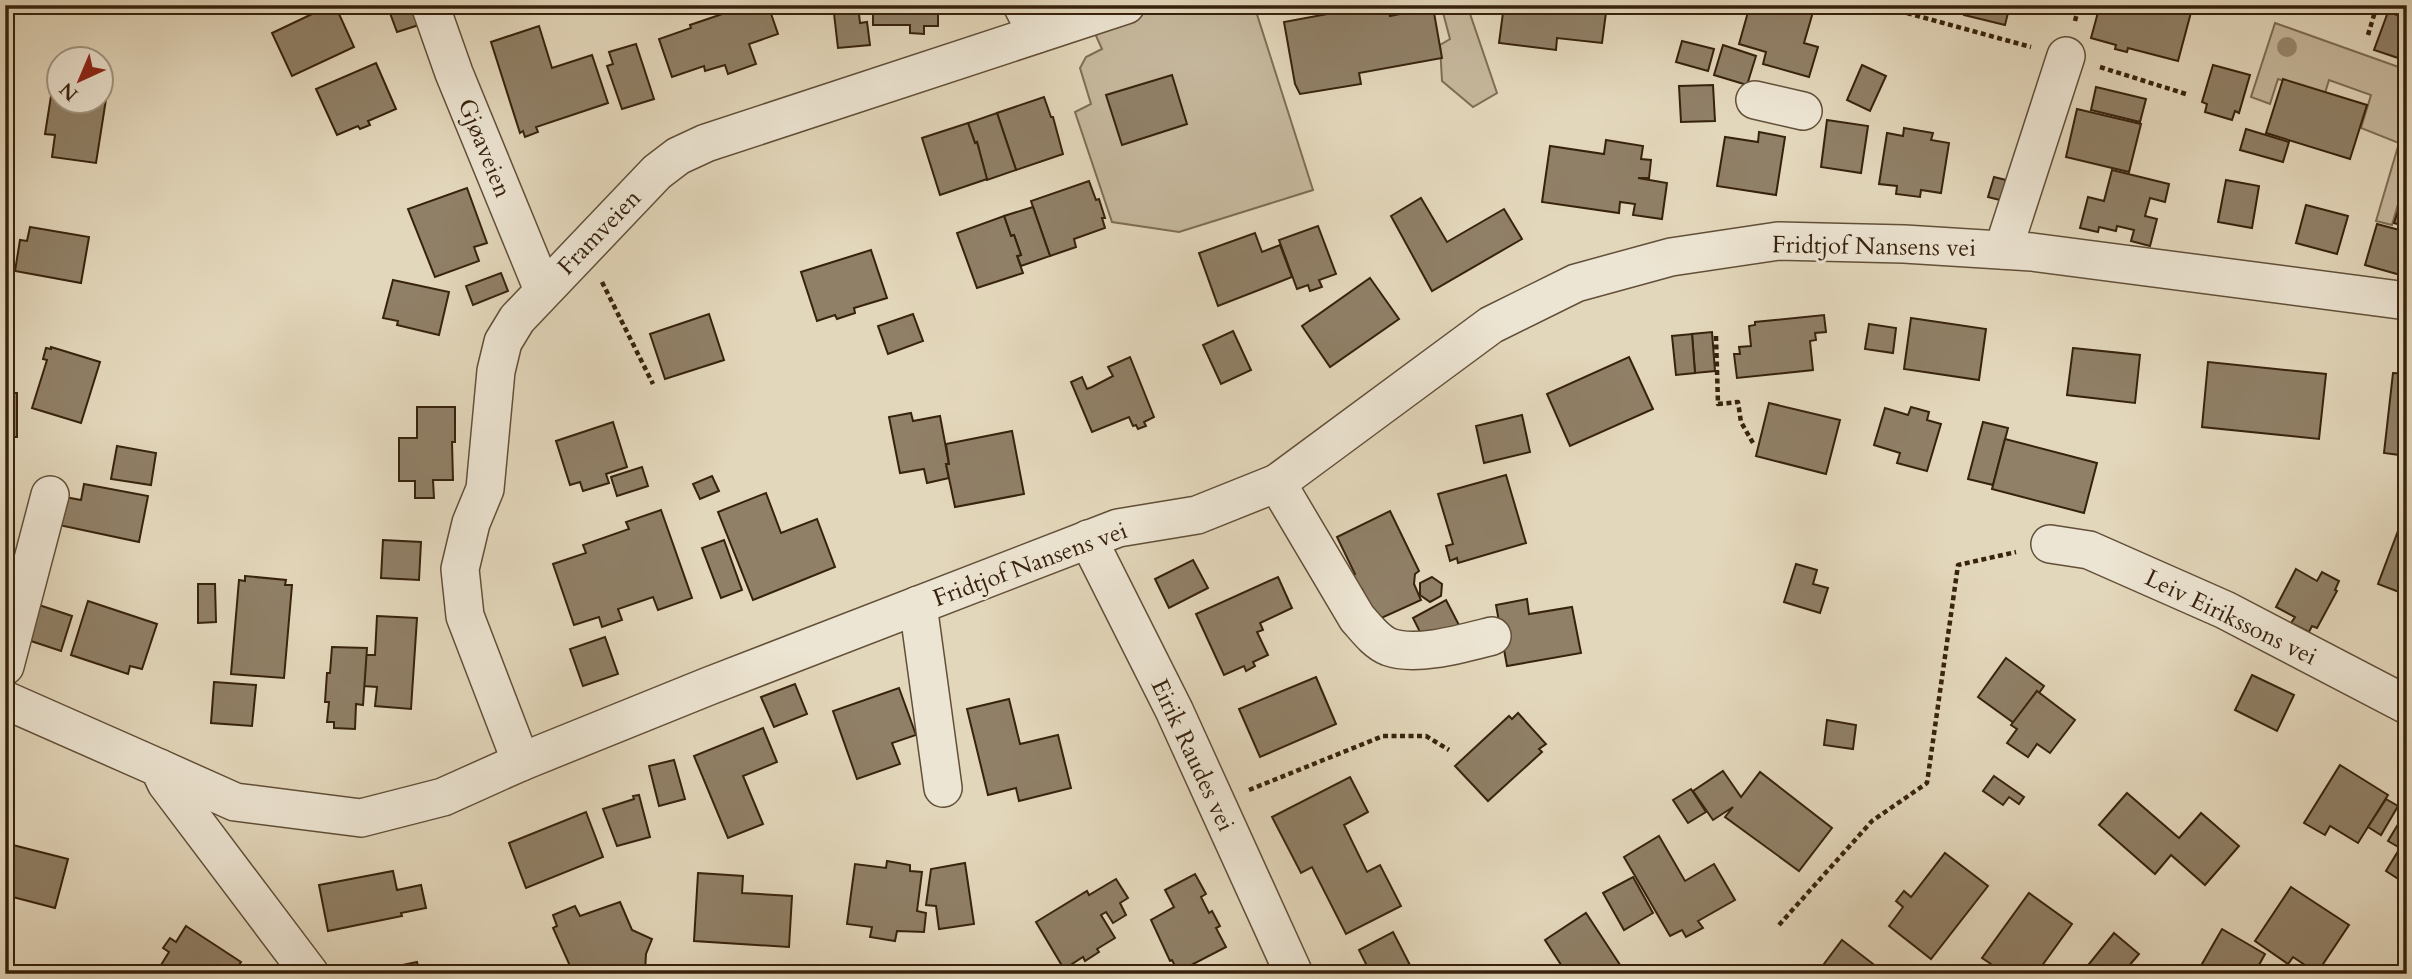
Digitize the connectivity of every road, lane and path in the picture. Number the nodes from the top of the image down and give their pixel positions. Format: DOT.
graph roads {
  1 [pos="430,5"];
  2 [pos="1126,5"];
  3 [pos="2377,5"];
  4 [pos="1906,13"];
  5 [pos="1030,20"];
  6 [pos="2368,35"];
  7 [pos="2066,56"];
  8 [pos="2189,95"];
  9 [pos="1755,100"];
  10 [pos="1803,111"];
  11 [pos="585,247"];
  12 [pos="2003,250"];
  13 [pos="543,290"];
  14 [pos="2407,301"];
  15 [pos="1716,336"];
  16 [pos="653,384"];
  17 [pos="1753,443"];
  18 [pos="1277,483"];
  19 [pos="50,495"];
  20 [pos="1088,539"];
  21 [pos="2050,544"];
  22 [pos="918,605"];
  23 [pos="1492,636"];
  24 [pos="5,666"];
  25 [pos="5,701"];
  26 [pos="2407,705"];
  27 [pos="1449,750"];
  28 [pos="521,762"];
  29 [pos="163,775"];
  30 [pos="943,788"];
  31 [pos="1216,803"];
  32 [pos="1779,925"];
  33 [pos="2407,966"];
  34 [pos="310,974"];
  35 [pos="1294,974"];
  36 [pos="2372,974"];
  1 -- 13 [label="street, Gjøaveien"];
  2 -- 5 [label="street, Framveien"];
  3 -- 6 [label="path"];
  4 -- 7 [label="path"];
  5 -- 11 [label="street, Framveien"];
  7 -- 8 [label="path"];
  7 -- 12 [label="street, Fridtjof Nansens vei"];
  9 -- 10 [label="street"];
  11 -- 13 [label="street, Framveien"];
  11 -- 16 [label="path"];
  12 -- 14 [label="street, Fridtjof Nansens vei"];
  12 -- 18 [label="street, Fridtjof Nansens vei"];
  13 -- 28 [label="street, Framveien"];
  15 -- 17 [label="path"];
  18 -- 20 [label="street, Fridtjof Nansens vei"];
  18 -- 23 [label="street"];
  19 -- 24 [label="street"];
  20 -- 22 [label="street, Fridtjof Nansens vei"];
  20 -- 31 [label="street, Eirik Raudes vei"];
  21 -- 26 [label="street, Leiv Eirikssons vei"];
  21 -- 32 [label="path"];
  22 -- 28 [label="street, Fridtjof Nansens vei"];
  22 -- 30 [label="street"];
  25 -- 29 [label="street, Fridtjof Nansens vei"];
  27 -- 31 [label="path"];
  28 -- 29 [label="street, Fridtjof Nansens vei"];
  29 -- 34 [label="street"];
  31 -- 35 [label="street, Eirik Raudes vei"];
  33 -- 36 [label="path"];
}
